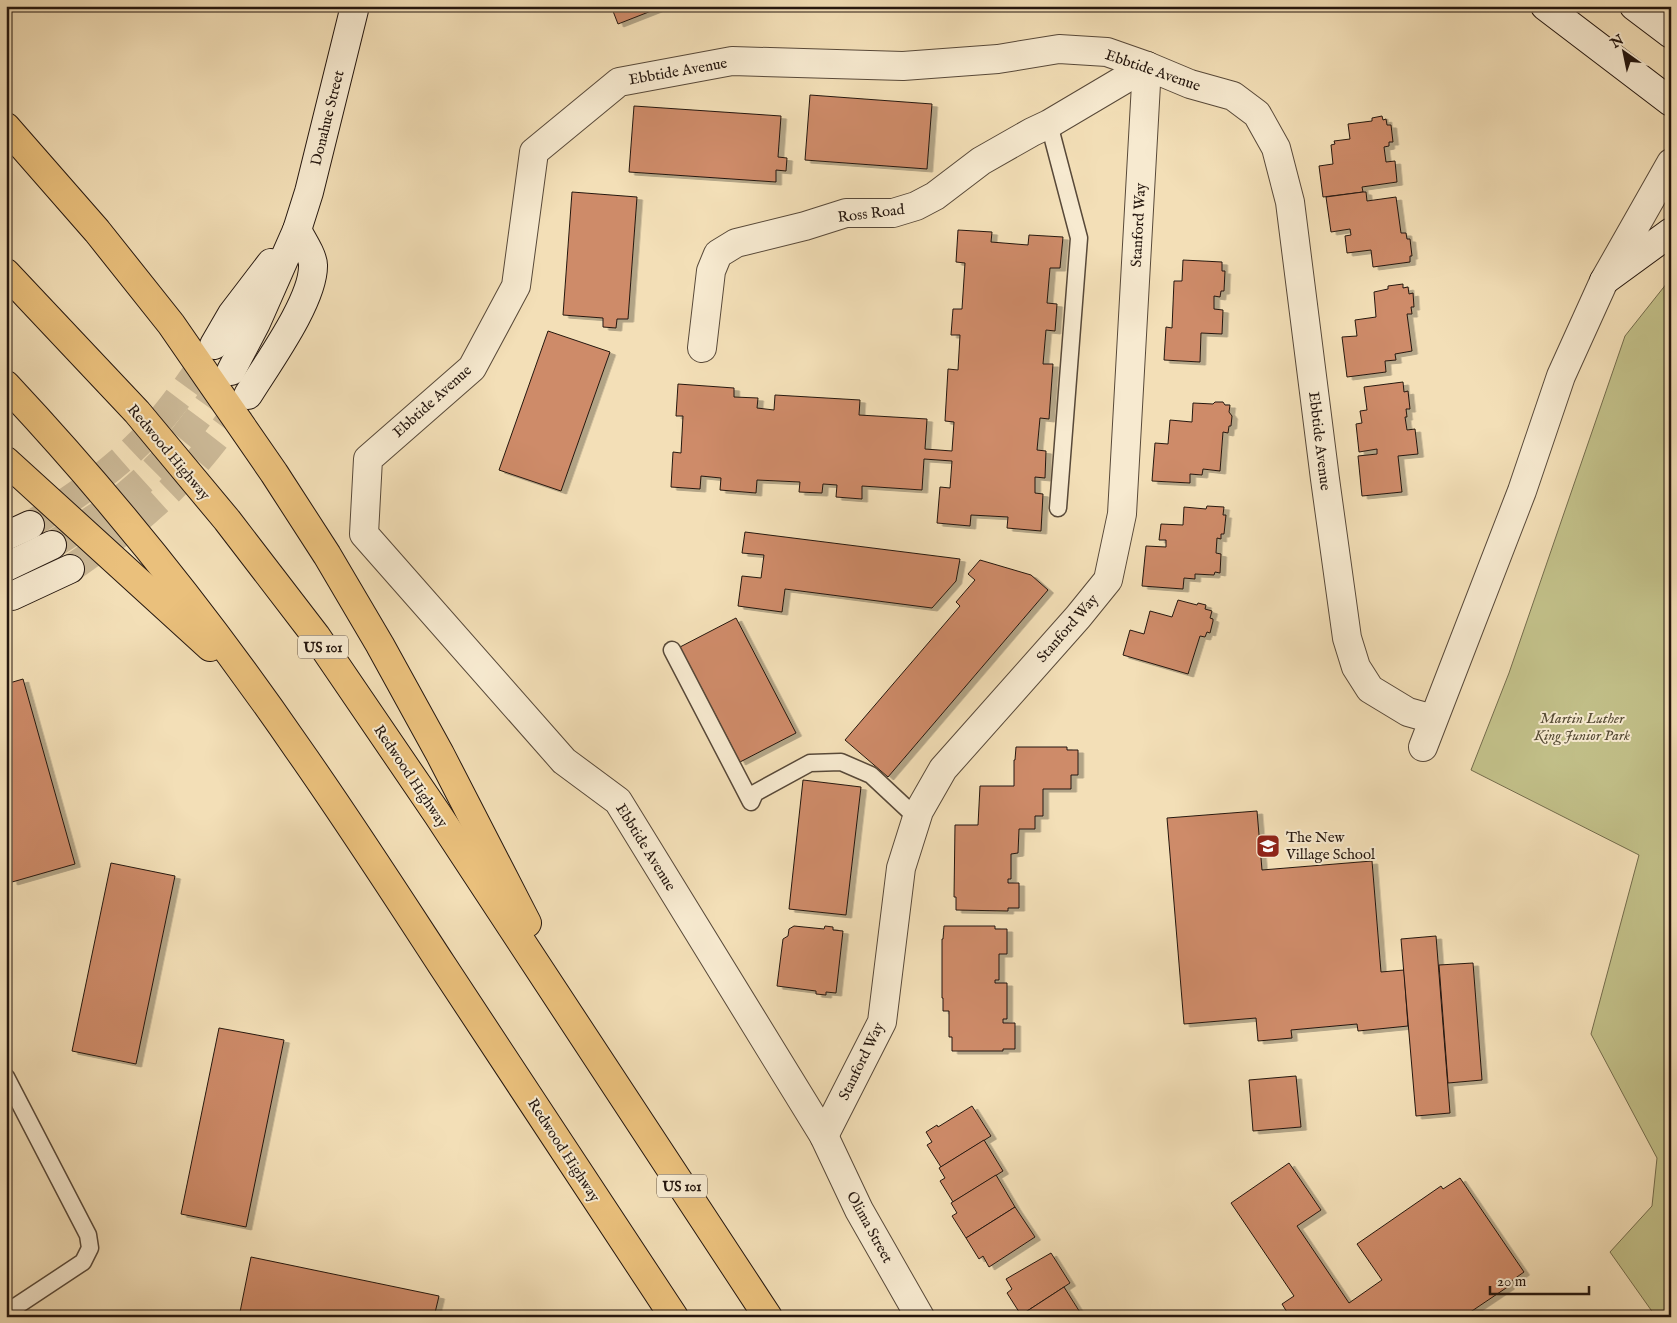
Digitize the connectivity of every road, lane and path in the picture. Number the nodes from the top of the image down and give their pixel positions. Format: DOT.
graph roads {
  1 [pos="356,6"];
  2 [pos="1545,6"];
  3 [pos="1634,6"];
  4 [pos="1671,34"];
  5 [pos="1147,66"];
  6 [pos="1671,102"];
  7 [pos="1049,124"];
  8 [pos="6,127"];
  9 [pos="1671,163"];
  10 [pos="296,230"];
  11 [pos="1671,232"];
  12 [pos="6,273"];
  13 [pos="1604,282"];
  14 [pos="214,345"];
  15 [pos="702,348"];
  16 [pos="231,371"];
  17 [pos="6,385"];
  18 [pos="248,395"];
  19 [pos="6,461"];
  20 [pos="1058,508"];
  21 [pos="52,545"];
  22 [pos="6,567"];
  23 [pos="70,569"];
  24 [pos="6,596"];
  25 [pos="672,650"];
  26 [pos="257,690"];
  27 [pos="1432,719"];
  28 [pos="1423,747"];
  29 [pos="917,818"];
  30 [pos="596,1055"];
  31 [pos="6,1077"];
  32 [pos="824,1136"];
  33 [pos="6,1309"];
  34 [pos="674,1317"];
  35 [pos="768,1317"];
  36 [pos="920,1317"];
  1 -- 10 [label="street, Donahue Street"];
  2 -- 6 [label="street"];
  3 -- 4 [label="street"];
  5 -- 7 [label="street, Ross Road"];
  5 -- 27 [label="street, Ebbtide Avenue"];
  5 -- 29 [label="street, Stanford Way"];
  5 -- 32 [label="street, Ebbtide Avenue"];
  7 -- 15 [label="street, Ross Road"];
  7 -- 20 [label="lane"];
  8 -- 30 [label="highway"];
  9 -- 13 [label="street"];
  10 -- 14 [label="street, Donahue Street"];
  10 -- 16 [label="street, Donahue Street"];
  10 -- 18 [label="street"];
  11 -- 13 [label="street"];
  12 -- 30 [label="highway, Redwood Highway / US 101"];
  13 -- 27 [label="street"];
  17 -- 26 [label="highway, Redwood Highway"];
  19 -- 26 [label="highway"];
  21 -- 22 [label="street"];
  23 -- 24 [label="street"];
  25 -- 29 [label="lane"];
  26 -- 34 [label="highway, Redwood Highway"];
  27 -- 28 [label="street"];
  29 -- 32 [label="street, Stanford Way"];
  30 -- 35 [label="highway, Redwood Highway / US 101"];
  31 -- 33 [label="lane"];
  32 -- 36 [label="street, Olima Street"];
}
